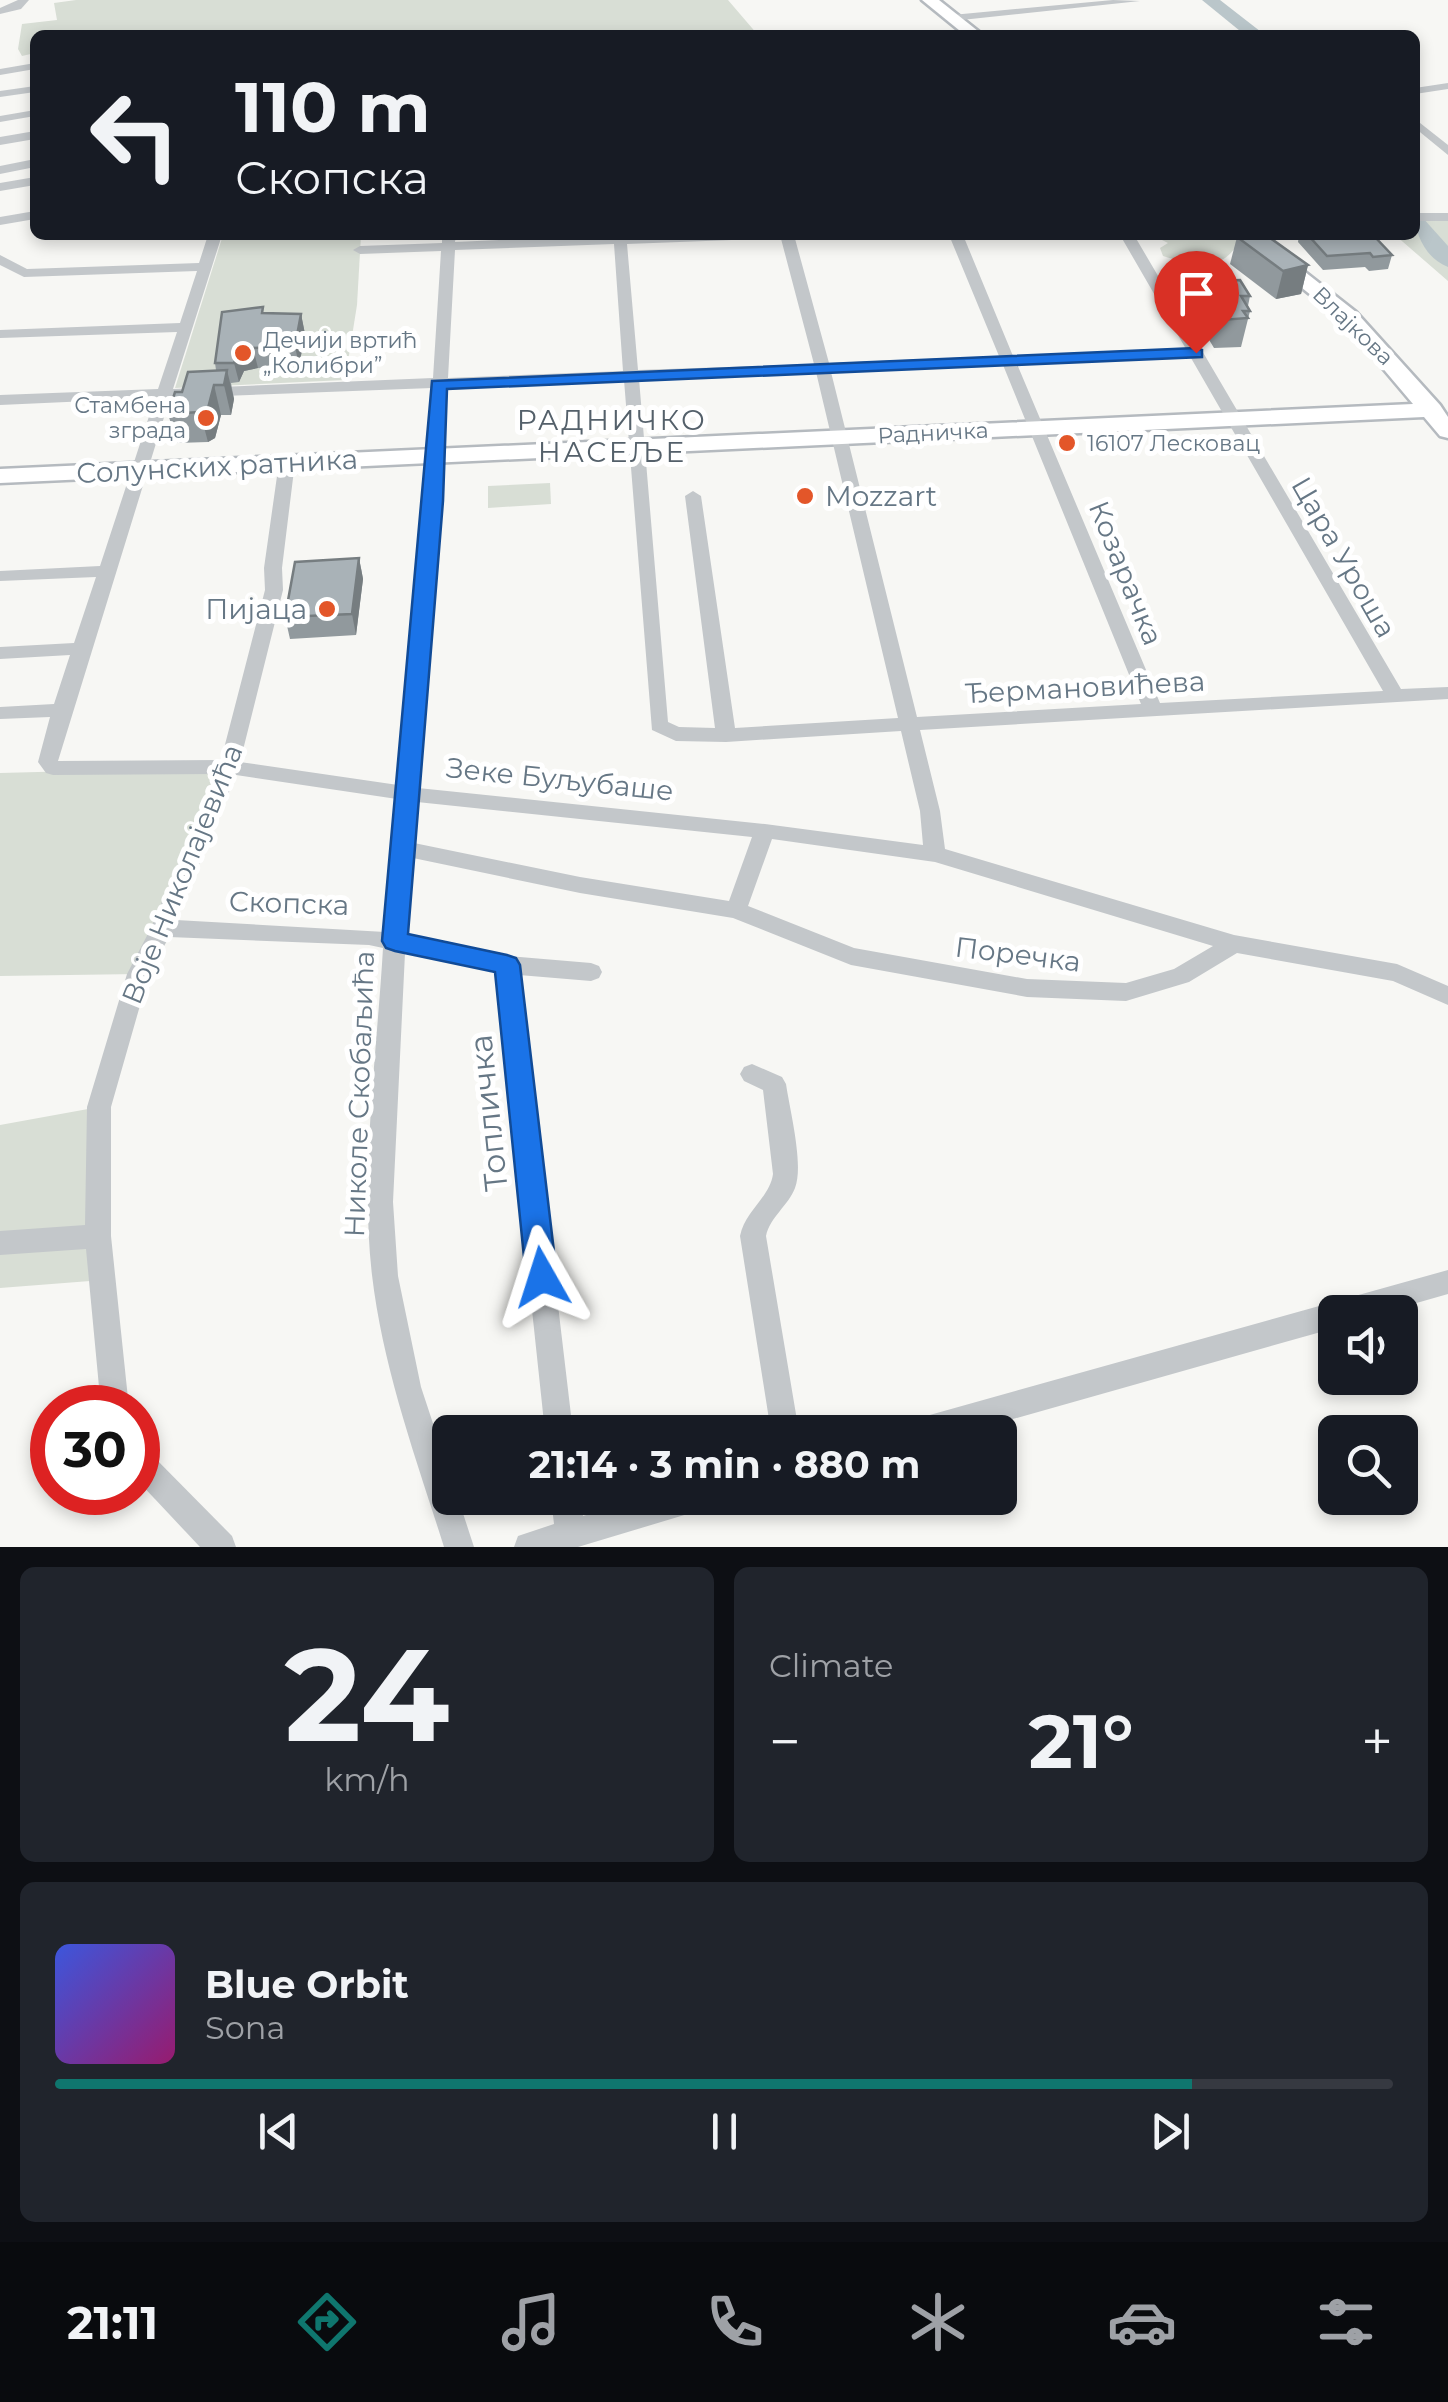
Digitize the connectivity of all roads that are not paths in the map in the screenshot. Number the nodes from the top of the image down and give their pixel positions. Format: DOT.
graph roads {
  1 [pos="24,0"];
  2 [pos="930,0"];
  3 [pos="1134,1"];
  4 [pos="0,10"];
  5 [pos="952,18"];
  6 [pos="969,30"];
  7 [pos="30,67"];
  8 [pos="0,72"];
  9 [pos="1448,86"];
  10 [pos="30,90"];
  11 [pos="1420,90"];
  12 [pos="0,94"];
  13 [pos="30,114"];
  14 [pos="0,119"];
  15 [pos="1420,127"];
  16 [pos="30,136"];
  17 [pos="0,141"];
  18 [pos="1448,152"];
  19 [pos="30,165"];
  20 [pos="0,170"];
  21 [pos="30,182"];
  22 [pos="0,187"];
  23 [pos="30,216"];
  24 [pos="1420,216"];
  25 [pos="1448,217"];
  26 [pos="0,221"];
  27 [pos="213,240"];
  28 [pos="506,240"];
  29 [pos="620,240"];
  30 [pos="787,240"];
  31 [pos="958,240"];
  32 [pos="1129,240"];
  33 [pos="1252,240"];
  34 [pos="449,241"];
  35 [pos="360,250"];
  36 [pos="0,260"];
  37 [pos="204,268"];
  38 [pos="185,326"];
  39 [pos="0,334"];
  40 [pos="1196,353"];
  41 [pos="1010,362"];
  42 [pos="821,368"];
  43 [pos="632,378"];
  44 [pos="438,384"];
  45 [pos="164,393"];
  46 [pos="0,400"];
  47 [pos="1432,410"];
  48 [pos="1236,420"];
  49 [pos="1037,429"];
  50 [pos="1448,431"];
  51 [pos="841,437"];
  52 [pos="636,446"];
  53 [pos="434,455"];
  54 [pos="288,462"];
  55 [pos="140,469"];
  56 [pos="0,476"];
  57 [pos="692,496"];
  58 [pos="108,571"];
  59 [pos="0,576"];
  60 [pos="81,649"];
  61 [pos="0,653"];
  62 [pos="1448,693"];
  63 [pos="1396,697"];
  64 [pos="62,710"];
  65 [pos="1153,710"];
  66 [pos="0,713"];
  67 [pos="908,724"];
  68 [pos="726,736"];
  69 [pos="230,767"];
  70 [pos="408,794"];
  71 [pos="765,831"];
  72 [pos="404,850"];
  73 [pos="935,854"];
  74 [pos="736,910"];
  75 [pos="162,928"];
  76 [pos="395,941"];
  77 [pos="1234,944"];
  78 [pos="507,965"];
  79 [pos="590,972"];
  80 [pos="1448,996"];
  81 [pos="752,1074"];
  82 [pos="98,1236"];
  83 [pos="0,1243"];
  84 [pos="1448,1282"];
  85 [pos="1403,1295"];
  86 [pos="1318,1320"];
  87 [pos="114,1385"];
  88 [pos="557,1415"];
  89 [pos="782,1415"];
  90 [pos="979,1415"];
  91 [pos="160,1484"];
  92 [pos="568,1515"];
  93 [pos="632,1515"];
  94 [pos="570,1533"];
  95 [pos="221,1547"];
  96 [pos="459,1547"];
  97 [pos="529,1547"];
  1 -- 4 [label="street"];
  2 -- 5 [label="main road"];
  3 -- 5 [label="street"];
  5 -- 6 [label="main road"];
  7 -- 8 [label="street"];
  9 -- 11 [label="street"];
  10 -- 12 [label="street"];
  13 -- 14 [label="street"];
  15 -- 18 [label="street"];
  16 -- 17 [label="street"];
  19 -- 20 [label="street"];
  21 -- 22 [label="street"];
  23 -- 26 [label="street"];
  24 -- 25 [label="street"];
  27 -- 37 [label="street"];
  28 -- 34 [label="street"];
  29 -- 43 [label="street"];
  30 -- 42 [label="street"];
  31 -- 41 [label="street, Козарачка"];
  32 -- 40 [label="street, Цара Уроша"];
  33 -- 47 [label="main road, Влајкова"];
  34 -- 35 [label="street"];
  34 -- 44 [label="street, Николе Скобаљића"];
  36 -- 37 [label="street"];
  37 -- 38 [label="street"];
  38 -- 39 [label="street"];
  38 -- 45 [label="street"];
  40 -- 41 [label="street"];
  40 -- 48 [label="street, Цара Уроша"];
  41 -- 42 [label="street"];
  41 -- 49 [label="street, Козарачка"];
  42 -- 43 [label="street"];
  42 -- 51 [label="street"];
  43 -- 44 [label="street"];
  43 -- 52 [label="street"];
  44 -- 45 [label="street"];
  44 -- 53 [label="street, Николе Скобаљића"];
  45 -- 46 [label="street"];
  45 -- 55 [label="street"];
  47 -- 48 [label="main road, Радничка"];
  47 -- 50 [label="main road, Влајкова"];
  48 -- 49 [label="main road, Радничка"];
  48 -- 63 [label="street, Цара Уроша"];
  49 -- 51 [label="main road, Радничка"];
  49 -- 65 [label="street, Козарачка"];
  51 -- 52 [label="main road, Радничка"];
  51 -- 67 [label="street"];
  52 -- 53 [label="main road, Радничка"];
  52 -- 68 [label="street, Ђермановићева"];
  53 -- 54 [label="main road, Солунских ратника"];
  53 -- 70 [label="street, Николе Скобаљића"];
  54 -- 55 [label="main road, Солунских ратника"];
  54 -- 69 [label="street, Воје Николајевића"];
  55 -- 56 [label="main road, Солунских ратника"];
  55 -- 58 [label="street"];
  57 -- 68 [label="street"];
  58 -- 59 [label="street"];
  58 -- 60 [label="street"];
  60 -- 61 [label="street"];
  60 -- 64 [label="street"];
  62 -- 63 [label="street, Ђермановићева"];
  63 -- 65 [label="street, Ђермановићева"];
  64 -- 66 [label="street"];
  64 -- 69 [label="street, Зеке Буљубаше"];
  65 -- 67 [label="street, Ђермановићева"];
  67 -- 68 [label="street, Ђермановићева"];
  67 -- 73 [label="street"];
  69 -- 70 [label="street, Зеке Буљубаше"];
  69 -- 75 [label="street, Воје Николајевића"];
  70 -- 71 [label="street, Зеке Буљубаше"];
  70 -- 72 [label="street, Николе Скобаљића"];
  71 -- 73 [label="street, Зеке Буљубаше"];
  71 -- 74 [label="street"];
  72 -- 74 [label="street, Поречка"];
  72 -- 76 [label="street, Николе Скобаљића"];
  73 -- 77 [label="street, Зеке Буљубаше"];
  74 -- 77 [label="street, Поречка"];
  75 -- 76 [label="street, Скопска"];
  75 -- 82 [label="street, Воје Николајевића"];
  76 -- 78 [label="street, Скопска"];
  76 -- 96 [label="street, Николе Скобаљића"];
  77 -- 80 [label="street, Зеке Буљубаше"];
  78 -- 79 [label="street, Скопска"];
  78 -- 88 [label="street, Топличка"];
  81 -- 89 [label="street"];
  82 -- 83 [label="street"];
  82 -- 87 [label="street, Воје Николајевића"];
  84 -- 85 [label="street"];
  86 -- 90 [label="street"];
  91 -- 95 [label="street"];
  92 -- 94 [label="street"];
  93 -- 94 [label="street"];
  94 -- 97 [label="street"];
}
